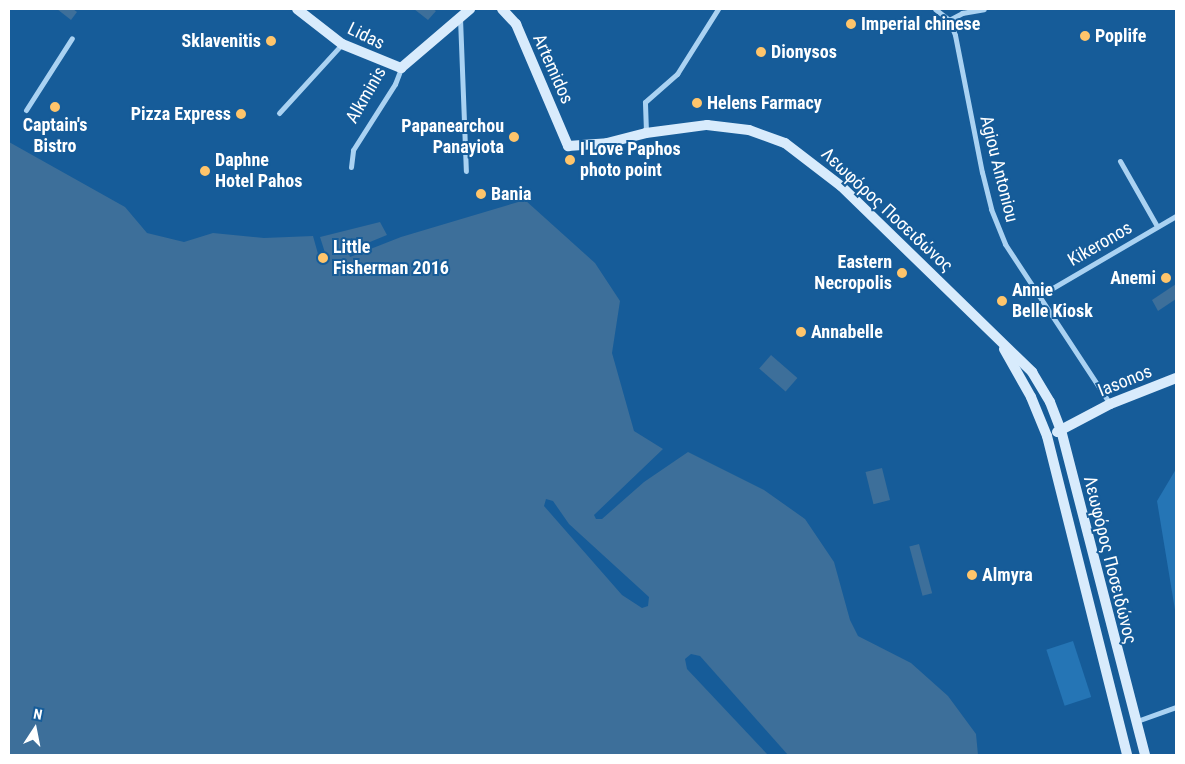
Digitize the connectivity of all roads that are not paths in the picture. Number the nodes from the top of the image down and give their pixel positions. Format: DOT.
graph roads {
  1 [pos="298,9"];
  2 [pos="470,9"];
  3 [pos="502,9"];
  4 [pos="718,9"];
  5 [pos="934,9"];
  6 [pos="984,9"];
  7 [pos="962,11"];
  8 [pos="460,17"];
  9 [pos="949,20"];
  10 [pos="72,38"];
  11 [pos="342,44"];
  12 [pos="401,68"];
  13 [pos="26,110"];
  14 [pos="279,113"];
  15 [pos="646,133"];
  16 [pos="568,146"];
  17 [pos="1120,161"];
  18 [pos="351,167"];
  19 [pos="466,171"];
  20 [pos="1176,216"];
  21 [pos="1157,226"];
  22 [pos="1039,296"];
  23 [pos="994,333"];
  24 [pos="1176,378"];
  25 [pos="1110,404"];
  26 [pos="1060,425"];
  27 [pos="1046,431"];
  28 [pos="1176,707"];
  29 [pos="1135,721"];
  30 [pos="1127,755"];
  31 [pos="1145,755"];
  1 -- 11 [label="main road, Lidas"];
  2 -- 8 [label="main road, Alkminis"];
  3 -- 16 [label="main road, Artemidos"];
  4 -- 15 [label="street"];
  5 -- 9 [label="street"];
  6 -- 7 [label="street"];
  7 -- 9 [label="street"];
  8 -- 12 [label="main road, Alkminis"];
  8 -- 19 [label="street"];
  9 -- 22 [label="street, Agiou Antoniou"];
  10 -- 13 [label="street"];
  11 -- 12 [label="main road, Lidas"];
  11 -- 14 [label="street"];
  12 -- 18 [label="street, Alkminis"];
  15 -- 16 [label="main road, Λεωφόρος Ποσειδώνος"];
  15 -- 23 [label="main road, Λεωφόρος Ποσειδώνος"];
  17 -- 21 [label="street"];
  20 -- 21 [label="street, Kikeronos"];
  21 -- 22 [label="street, Kikeronos"];
  22 -- 25 [label="street, Agiou Antoniou"];
  23 -- 26 [label="main road, Λεωφόρος Ποσειδώνος"];
  23 -- 27 [label="main road, Λεωφόρος Ποσειδώνος"];
  24 -- 25 [label="main road, Iasonos"];
  25 -- 26 [label="main road, Iasonos"];
  26 -- 27 [label="main road, Iasonos"];
  26 -- 29 [label="main road, Λεωφόρος Ποσειδώνος"];
  27 -- 30 [label="main road, Λεωφόρος Ποσειδώνος"];
  28 -- 29 [label="street"];
  29 -- 31 [label="main road, Λεωφόρος Ποσειδώνος"];
}
